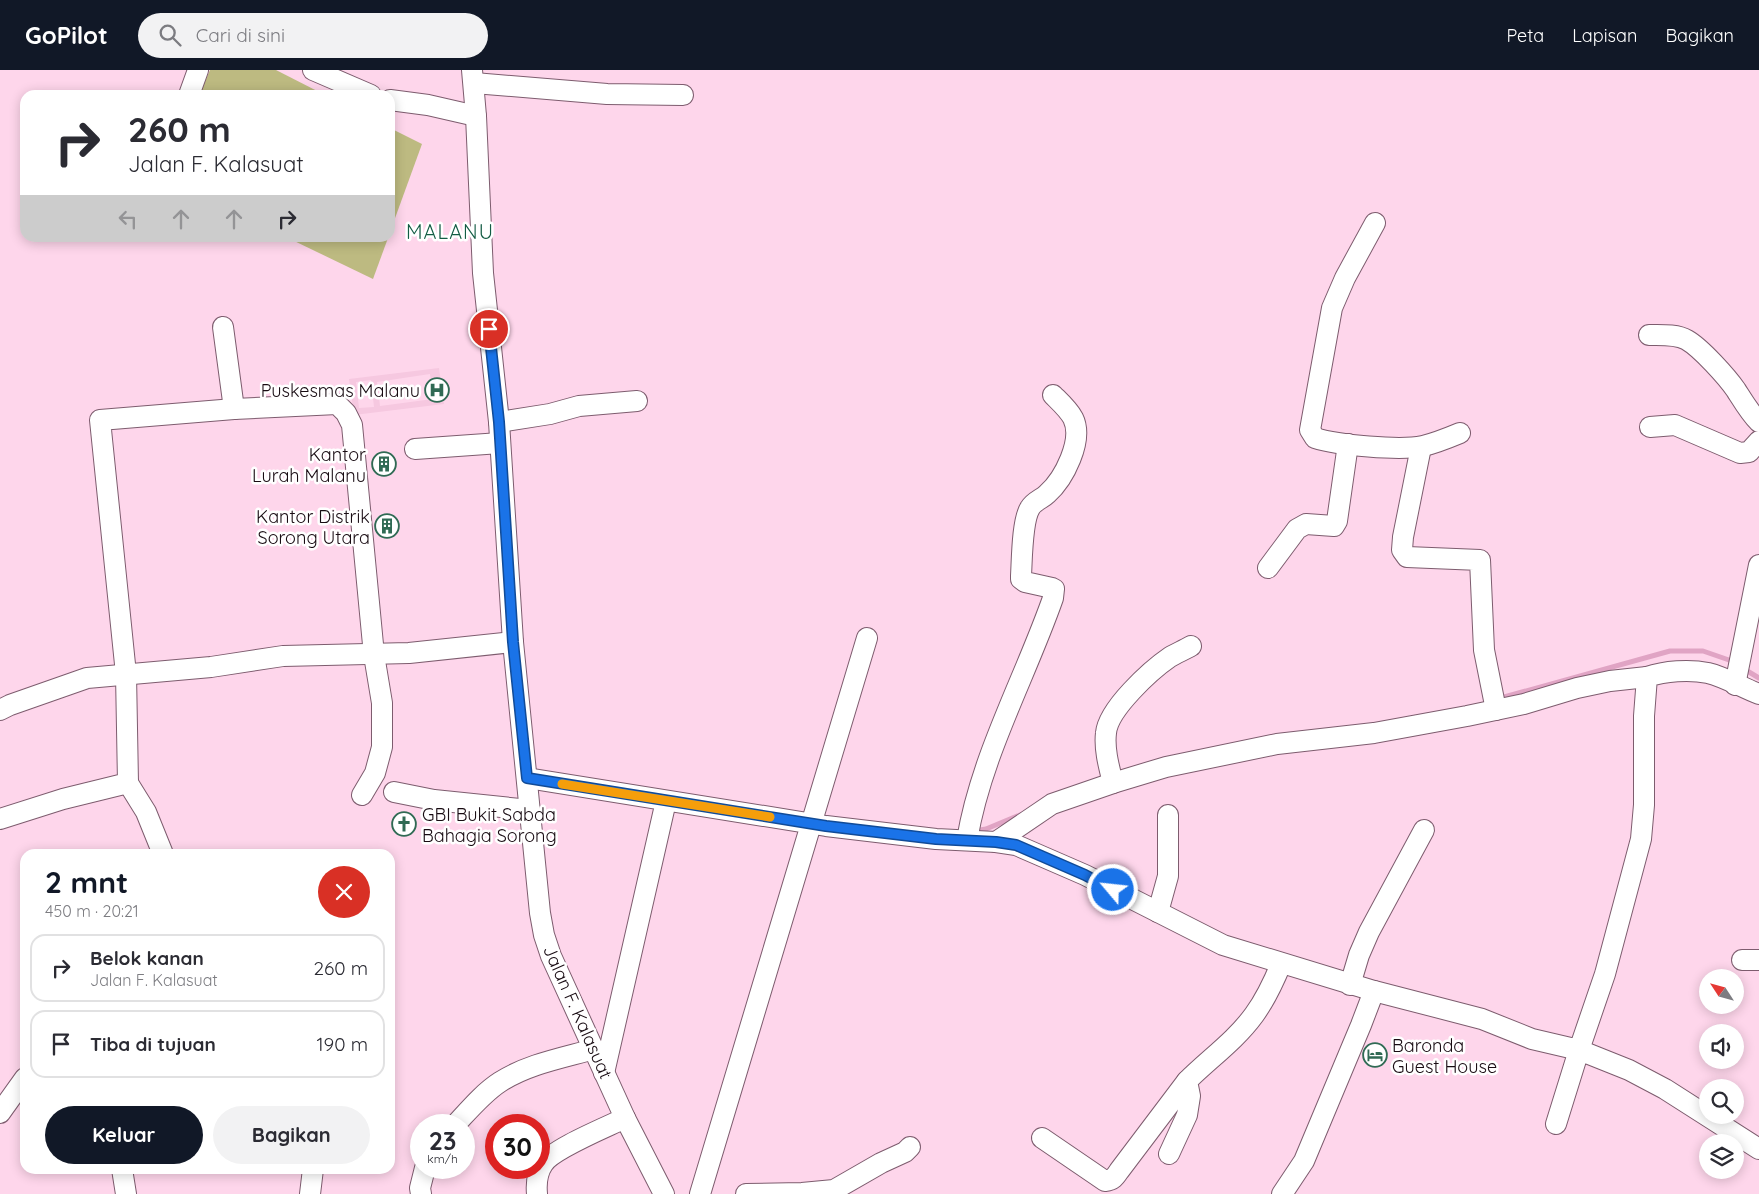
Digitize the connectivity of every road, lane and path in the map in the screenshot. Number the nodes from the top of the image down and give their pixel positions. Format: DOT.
graph roads {
  1 [pos="198,70"];
  2 [pos="313,70"];
  3 [pos="473,77"];
  4 [pos="191,90"];
  5 [pos="359,90"];
  6 [pos="683,95"];
  7 [pos="395,101"];
  8 [pos="476,116"];
  9 [pos="1375,223"];
  10 [pos="223,328"];
  11 [pos="1649,334"];
  12 [pos="1052,396"];
  13 [pos="637,401"];
  14 [pos="234,409"];
  15 [pos="499,422"];
  16 [pos="1759,422"];
  17 [pos="1650,427"];
  18 [pos="1460,433"];
  19 [pos="1759,441"];
  20 [pos="500,443"];
  21 [pos="1348,444"];
  22 [pos="1421,447"];
  23 [pos="415,449"];
  24 [pos="1759,565"];
  25 [pos="1268,568"];
  26 [pos="867,638"];
  27 [pos="513,642"];
  28 [pos="1191,646"];
  29 [pos="374,655"];
  30 [pos="126,674"];
  31 [pos="1646,677"];
  32 [pos="1737,678"];
  33 [pos="1759,694"];
  34 [pos="1496,707"];
  35 [pos="0,710"];
  36 [pos="1110,770"];
  37 [pos="527,778"];
  38 [pos="128,783"];
  39 [pos="394,792"];
  40 [pos="362,795"];
  41 [pos="666,801"];
  42 [pos="530,810"];
  43 [pos="1168,815"];
  44 [pos="0,819"];
  45 [pos="811,823"];
  46 [pos="1424,830"];
  47 [pos="968,831"];
  48 [pos="996,842"];
  49 [pos="161,849"];
  50 [pos="1158,912"];
  51 [pos="1281,964"];
  52 [pos="1350,984"];
  53 [pos="1374,991"];
  54 [pos="594,1049"];
  55 [pos="1578,1050"];
  56 [pos="604,1073"];
  57 [pos="1187,1081"];
  58 [pos="20,1085"];
  59 [pos="0,1113"];
  60 [pos="465,1114"];
  61 [pos="625,1118"];
  62 [pos="1556,1124"];
  63 [pos="1042,1138"];
  64 [pos="910,1147"];
  65 [pos="1759,1150"];
  66 [pos="1169,1154"];
  67 [pos="123,1174"];
  68 [pos="312,1174"];
  69 [pos="422,1179"];
  70 [pos="126,1194"];
  71 [pos="310,1194"];
  72 [pos="421,1194"];
  73 [pos="537,1194"];
  74 [pos="664,1194"];
  75 [pos="700,1194"];
  76 [pos="746,1194"];
  77 [pos="1282,1194"];
  1 -- 4 [label="street"];
  2 -- 5 [label="street"];
  3 -- 6 [label="street"];
  3 -- 8 [label="street, Jalan F. Kalasuat"];
  7 -- 8 [label="street"];
  8 -- 15 [label="street, Jalan F. Kalasuat"];
  9 -- 21 [label="street"];
  10 -- 14 [label="street"];
  11 -- 16 [label="street"];
  12 -- 47 [label="street"];
  13 -- 15 [label="street"];
  14 -- 29 [label="street"];
  14 -- 30 [label="street"];
  15 -- 20 [label="street, Jalan F. Kalasuat"];
  17 -- 19 [label="street"];
  18 -- 22 [label="street"];
  20 -- 23 [label="street"];
  20 -- 27 [label="street, Jalan F. Kalasuat"];
  21 -- 22 [label="street"];
  21 -- 25 [label="street"];
  22 -- 34 [label="street"];
  24 -- 32 [label="street"];
  26 -- 45 [label="street"];
  27 -- 29 [label="street"];
  27 -- 37 [label="street, Jalan F. Kalasuat"];
  28 -- 36 [label="street"];
  29 -- 30 [label="street"];
  29 -- 40 [label="street"];
  30 -- 35 [label="street"];
  30 -- 38 [label="street"];
  31 -- 32 [label="street"];
  31 -- 34 [label="street"];
  31 -- 55 [label="street"];
  32 -- 33 [label="street"];
  34 -- 36 [label="street"];
  36 -- 48 [label="street"];
  37 -- 41 [label="street"];
  37 -- 42 [label="street, Jalan F. Kalasuat"];
  38 -- 44 [label="street"];
  38 -- 49 [label="street"];
  39 -- 42 [label="street"];
  41 -- 45 [label="street"];
  41 -- 56 [label="street"];
  42 -- 54 [label="street, Jalan F. Kalasuat"];
  43 -- 50 [label="street"];
  45 -- 47 [label="street"];
  45 -- 75 [label="street"];
  46 -- 52 [label="street"];
  47 -- 48 [label="street"];
  48 -- 50 [label="street"];
  50 -- 51 [label="street"];
  51 -- 52 [label="street"];
  51 -- 57 [label="street"];
  52 -- 53 [label="street"];
  53 -- 55 [label="street"];
  53 -- 77 [label="street"];
  54 -- 56 [label="street, Jalan F. Kalasuat"];
  54 -- 60 [label="street"];
  55 -- 62 [label="street"];
  55 -- 65 [label="street"];
  56 -- 61 [label="street, Jalan F. Kalasuat"];
  57 -- 63 [label="street"];
  57 -- 66 [label="street"];
  58 -- 59 [label="street"];
  61 -- 73 [label="street"];
  61 -- 74 [label="street, Jalan F. Kalasuat"];
  64 -- 76 [label="street"];
  67 -- 70 [label="street"];
  68 -- 71 [label="street"];
  69 -- 72 [label="street"];
}
